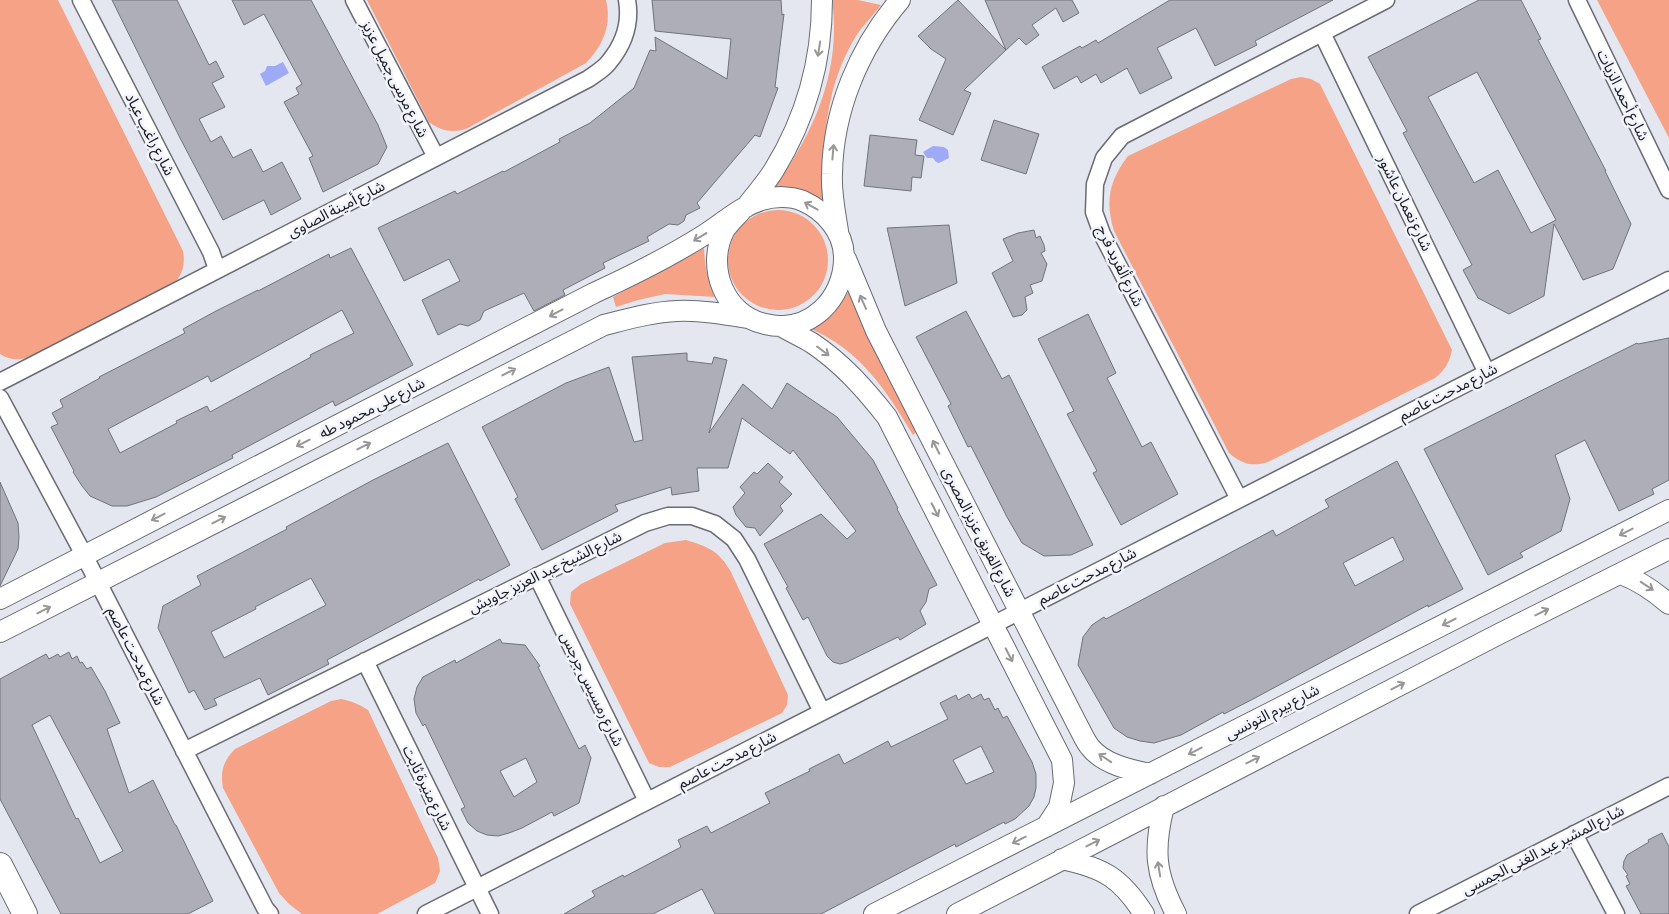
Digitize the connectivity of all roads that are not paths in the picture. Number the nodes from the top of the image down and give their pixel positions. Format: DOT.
graph roads {
  1 [pos="81,0"];
  2 [pos="354,0"];
  3 [pos="627,0"];
  4 [pos="822,0"];
  5 [pos="900,0"];
  6 [pos="1386,0"];
  7 [pos="1577,0"];
  8 [pos="1322,33"];
  9 [pos="436,158"];
  10 [pos="1669,190"];
  11 [pos="743,209"];
  12 [pos="842,244"];
  13 [pos="216,269"];
  14 [pos="1669,280"];
  15 [pos="750,319"];
  16 [pos="781,326"];
  17 [pos="1487,373"];
  18 [pos="0,382"];
  19 [pos="0,398"];
  20 [pos="1239,499"];
  21 [pos="1669,510"];
  22 [pos="1669,549"];
  23 [pos="84,555"];
  24 [pos="1621,574"];
  25 [pos="537,576"];
  26 [pos="98,582"];
  27 [pos="0,599"];
  28 [pos="1485,604"];
  29 [pos="1669,604"];
  30 [pos="1019,610"];
  31 [pos="994,624"];
  32 [pos="0,632"];
  33 [pos="1499,634"];
  34 [pos="365,661"];
  35 [pos="822,712"];
  36 [pos="184,751"];
  37 [pos="1150,774"];
  38 [pos="1669,786"];
  39 [pos="648,801"];
  40 [pos="1164,806"];
  41 [pos="1046,827"];
  42 [pos="1574,834"];
  43 [pos="1062,860"];
  44 [pos="0,865"];
  45 [pos="477,888"];
  46 [pos="25,914"];
  47 [pos="270,914"];
  48 [pos="426,914"];
  49 [pos="490,914"];
  50 [pos="874,914"];
  51 [pos="957,914"];
  52 [pos="1144,914"];
  53 [pos="1176,914"];
  54 [pos="1418,914"];
  55 [pos="1616,914"];
  1 -- 13 [label="street, شارع راغب عياد"];
  2 -- 9 [label="street, شارع مرسى جميل عزيز"];
  3 -- 9 [label="street, شارع أمينة الصاوى"];
  4 -- 11 [label="street, one-way"];
  12 -- 5 [label="street, شارع الفريق عزيز المصرى, one-way"];
  6 -- 8 [label="street, شارع ألفريد فرج"];
  7 -- 10 [label="street, شارع أحمد الزيات"];
  8 -- 17 [label="street, شارع نعمان عاشور"];
  8 -- 20 [label="street, شارع ألفريد فرج"];
  9 -- 13 [label="street, شارع أمينة الصاوى"];
  12 -- 11 [label="street, one-way"];
  11 -- 15 [label="street"];
  11 -- 23 [label="street, شارع على محمود طه, one-way"];
  12 -- 16 [label="street"];
  30 -- 12 [label="street, شارع الفريق عزيز المصرى, one-way"];
  13 -- 18 [label="street, شارع أمينة الصاوى"];
  14 -- 17 [label="street, شارع مدحت عاصم"];
  15 -- 16 [label="street"];
  26 -- 15 [label="street, شارع على محمود طه, one-way"];
  16 -- 31 [label="street, شارع الفريق عزيز المصرى, one-way"];
  17 -- 20 [label="street, شارع مدحت عاصم"];
  19 -- 23 [label="street, شارع مدحت عاصم"];
  20 -- 30 [label="street, شارع مدحت عاصم"];
  21 -- 28 [label="street, شارع بيرم التونسى, one-way"];
  22 -- 24 [label="street"];
  23 -- 26 [label="street, شارع مدحت عاصم"];
  23 -- 27 [label="street, شارع على محمود طه"];
  24 -- 29 [label="street, one-way"];
  33 -- 24 [label="street, one-way"];
  25 -- 34 [label="street, شارع الشيخ عبد العزيز جاويش"];
  25 -- 35 [label="street, شارع الشيخ عبد العزيز جاويش"];
  25 -- 39 [label="street, شارع رمسيس جرجس"];
  32 -- 26 [label="street, شارع على محمود طه, one-way"];
  26 -- 36 [label="street, شارع مدحت عاصم"];
  28 -- 33 [label="street"];
  28 -- 37 [label="street, شارع بيرم التونسى, one-way"];
  30 -- 31 [label="street, شارع مدحت عاصم"];
  37 -- 30 [label="street, شارع الفريق عزيز المصرى, one-way"];
  31 -- 35 [label="street, شارع مدحت عاصم"];
  31 -- 41 [label="street, شارع الفريق عزيز المصرى, one-way"];
  40 -- 33 [label="street, one-way"];
  34 -- 36 [label="street, شارع الشيخ عبد العزيز جاويش"];
  34 -- 45 [label="street, شارع منيرة ثابت"];
  35 -- 39 [label="street, شارع مدحت عاصم"];
  36 -- 47 [label="street, شارع مدحت عاصم"];
  37 -- 41 [label="street, شارع بيرم التونسى"];
  38 -- 42 [label="street, شارع المشير عبد الغنى الجمسى"];
  39 -- 45 [label="street, شارع مدحت عاصم"];
  43 -- 40 [label="street, one-way"];
  53 -- 40 [label="street, one-way"];
  41 -- 50 [label="street, شارع بيرم التونسى, one-way"];
  42 -- 54 [label="street, شارع المشير عبد الغنى الجمسى"];
  42 -- 55 [label="street"];
  43 -- 51 [label="street"];
  43 -- 52 [label="street"];
  44 -- 46 [label="main road"];
  45 -- 48 [label="street, شارع مدحت عاصم"];
  45 -- 49 [label="street, شارع منيرة ثابت"];
}
